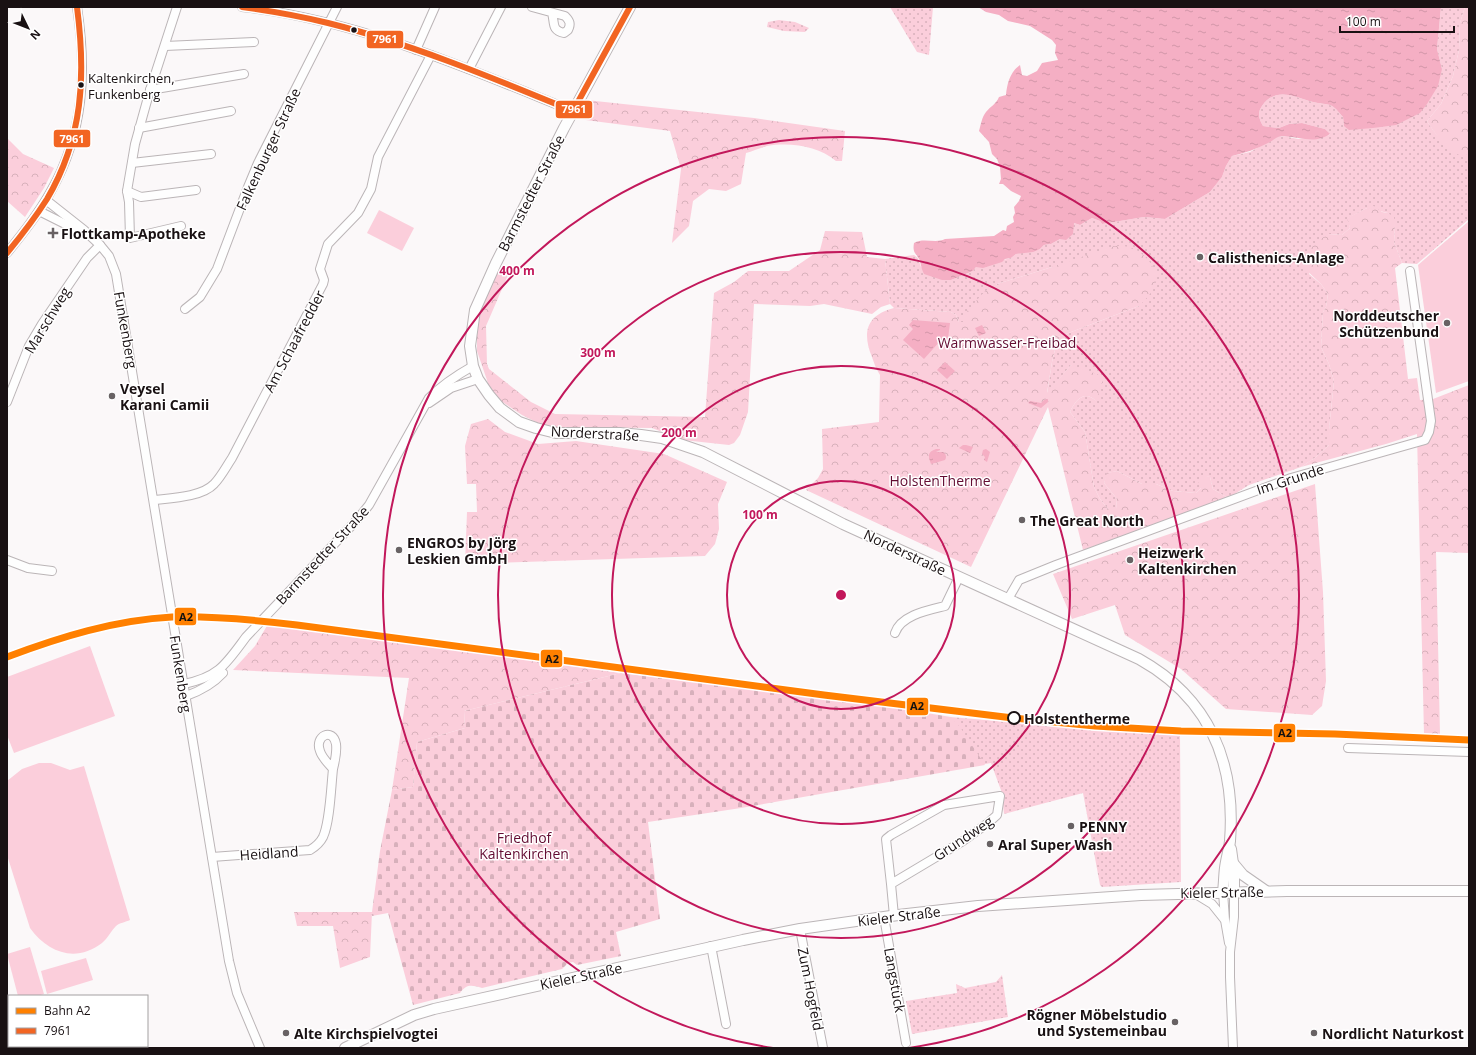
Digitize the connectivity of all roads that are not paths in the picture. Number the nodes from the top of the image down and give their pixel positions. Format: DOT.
graph roads {
  1 [pos="78,7"];
  2 [pos="177,7"];
  3 [pos="242,7"];
  4 [pos="337,7"];
  5 [pos="436,7"];
  6 [pos="501,7"];
  7 [pos="532,7"];
  8 [pos="630,7"];
  9 [pos="265,8"];
  10 [pos="552,13"];
  11 [pos="329,22"];
  12 [pos="254,42"];
  13 [pos="165,46"];
  14 [pos="416,50"];
  15 [pos="431,55"];
  16 [pos="469,69"];
  17 [pos="244,74"];
  18 [pos="150,90"];
  19 [pos="231,111"];
  20 [pos="574,112"];
  21 [pos="139,128"];
  22 [pos="211,154"];
  23 [pos="132,163"];
  24 [pos="196,190"];
  25 [pos="127,191"];
  26 [pos="46,200"];
  27 [pos="39,211"];
  28 [pos="181,226"];
  29 [pos="88,234"];
  30 [pos="100,245"];
  31 [pos="7,253"];
  32 [pos="1410,271"];
  33 [pos="185,309"];
  34 [pos="473,366"];
  35 [pos="478,379"];
  36 [pos="7,402"];
  37 [pos="421,410"];
  38 [pos="154,500"];
  39 [pos="7,560"];
  40 [pos="52,571"];
  41 [pos="959,576"];
  42 [pos="1008,599"];
  43 [pos="895,633"];
  44 [pos="235,651"];
  45 [pos="184,684"];
  46 [pos="186,696"];
  47 [pos="1348,748"];
  48 [pos="1469,752"];
  49 [pos="333,769"];
  50 [pos="1230,842"];
  51 [pos="212,857"];
  52 [pos="1233,863"];
  53 [pos="891,884"];
  54 [pos="1266,891"];
  55 [pos="1469,891"];
  56 [pos="1223,892"];
  57 [pos="1234,892"];
  58 [pos="1193,893"];
  59 [pos="894,916"];
  60 [pos="884,917"];
  61 [pos="1225,920"];
  62 [pos="800,929"];
  63 [pos="711,946"];
  64 [pos="1230,952"];
  65 [pos="726,1024"];
  66 [pos="906,1043"];
  67 [pos="260,1048"];
  68 [pos="345,1048"];
  69 [pos="823,1048"];
  70 [pos="1233,1048"];
  1 -- 26 [label="street"];
  2 -- 13 [label="street"];
  3 -- 9 [label="street"];
  4 -- 11 [label="street, Falkenburger Straße"];
  5 -- 14 [label="street"];
  6 -- 16 [label="street"];
  7 -- 10 [label="street"];
  8 -- 20 [label="main road, Barmstedter Straße"];
  9 -- 11 [label="street"];
  11 -- 14 [label="street"];
  11 -- 33 [label="street, Falkenburger Straße"];
  12 -- 13 [label="street"];
  13 -- 18 [label="street"];
  14 -- 15 [label="street"];
  15 -- 16 [label="street"];
  15 -- 38 [label="street, Am Schaafredder"];
  16 -- 20 [label="street"];
  17 -- 18 [label="street"];
  18 -- 21 [label="street"];
  19 -- 21 [label="street"];
  20 -- 34 [label="main road, Barmstedter Straße"];
  21 -- 23 [label="street"];
  22 -- 23 [label="street"];
  23 -- 25 [label="street"];
  24 -- 25 [label="street"];
  25 -- 28 [label="street"];
  26 -- 27 [label="street"];
  26 -- 29 [label="street, Funkenberg"];
  27 -- 29 [label="street, Funkenberg"];
  27 -- 31 [label="street"];
  29 -- 30 [label="street, Funkenberg"];
  30 -- 36 [label="street, Marschweg"];
  30 -- 38 [label="street, Funkenberg"];
  32 -- 42 [label="street, Im Grunde"];
  34 -- 35 [label="main road, Barmstedter Straße"];
  34 -- 37 [label="street, Barmstedter Straße"];
  35 -- 37 [label="street, Barmstedter Straße"];
  35 -- 41 [label="main road, Norderstraße"];
  37 -- 44 [label="street, Barmstedter Straße"];
  38 -- 45 [label="street, Funkenberg"];
  39 -- 40 [label="street"];
  41 -- 42 [label="main road, Norderstraße"];
  41 -- 43 [label="street"];
  42 -- 50 [label="main road, Norderstraße"];
  44 -- 45 [label="street, Barmstedter Straße"];
  44 -- 46 [label="street, Barmstedter Straße"];
  45 -- 46 [label="street, Funkenberg"];
  46 -- 51 [label="street, Funkenberg"];
  47 -- 48 [label="street"];
  49 -- 51 [label="street, Heidland"];
  50 -- 52 [label="main road, Norderstraße"];
  50 -- 56 [label="main road, Norderstraße"];
  51 -- 67 [label="street, Funkenberg"];
  52 -- 54 [label="main road"];
  52 -- 57 [label="main road, Norderstraße"];
  53 -- 53 [label="street, Grundweg"];
  53 -- 59 [label="street, Grundweg"];
  54 -- 55 [label="main road, Kieler Straße"];
  54 -- 57 [label="main road, Kieler Straße"];
  56 -- 57 [label="main road, Kieler Straße"];
  56 -- 58 [label="main road, Kieler Straße"];
  56 -- 61 [label="street, Norderstraße"];
  57 -- 64 [label="street, Norderstraße"];
  58 -- 59 [label="main road, Kieler Straße"];
  58 -- 61 [label="street"];
  59 -- 60 [label="main road, Kieler Straße"];
  60 -- 62 [label="main road, Kieler Straße"];
  60 -- 66 [label="street, Langstück"];
  61 -- 64 [label="street, Norderstraße"];
  62 -- 63 [label="main road, Kieler Straße"];
  62 -- 69 [label="street, Zum Hogfeld"];
  63 -- 65 [label="street"];
  63 -- 68 [label="main road, Kieler Straße"];
  64 -- 70 [label="street, Norderstraße"];
}
